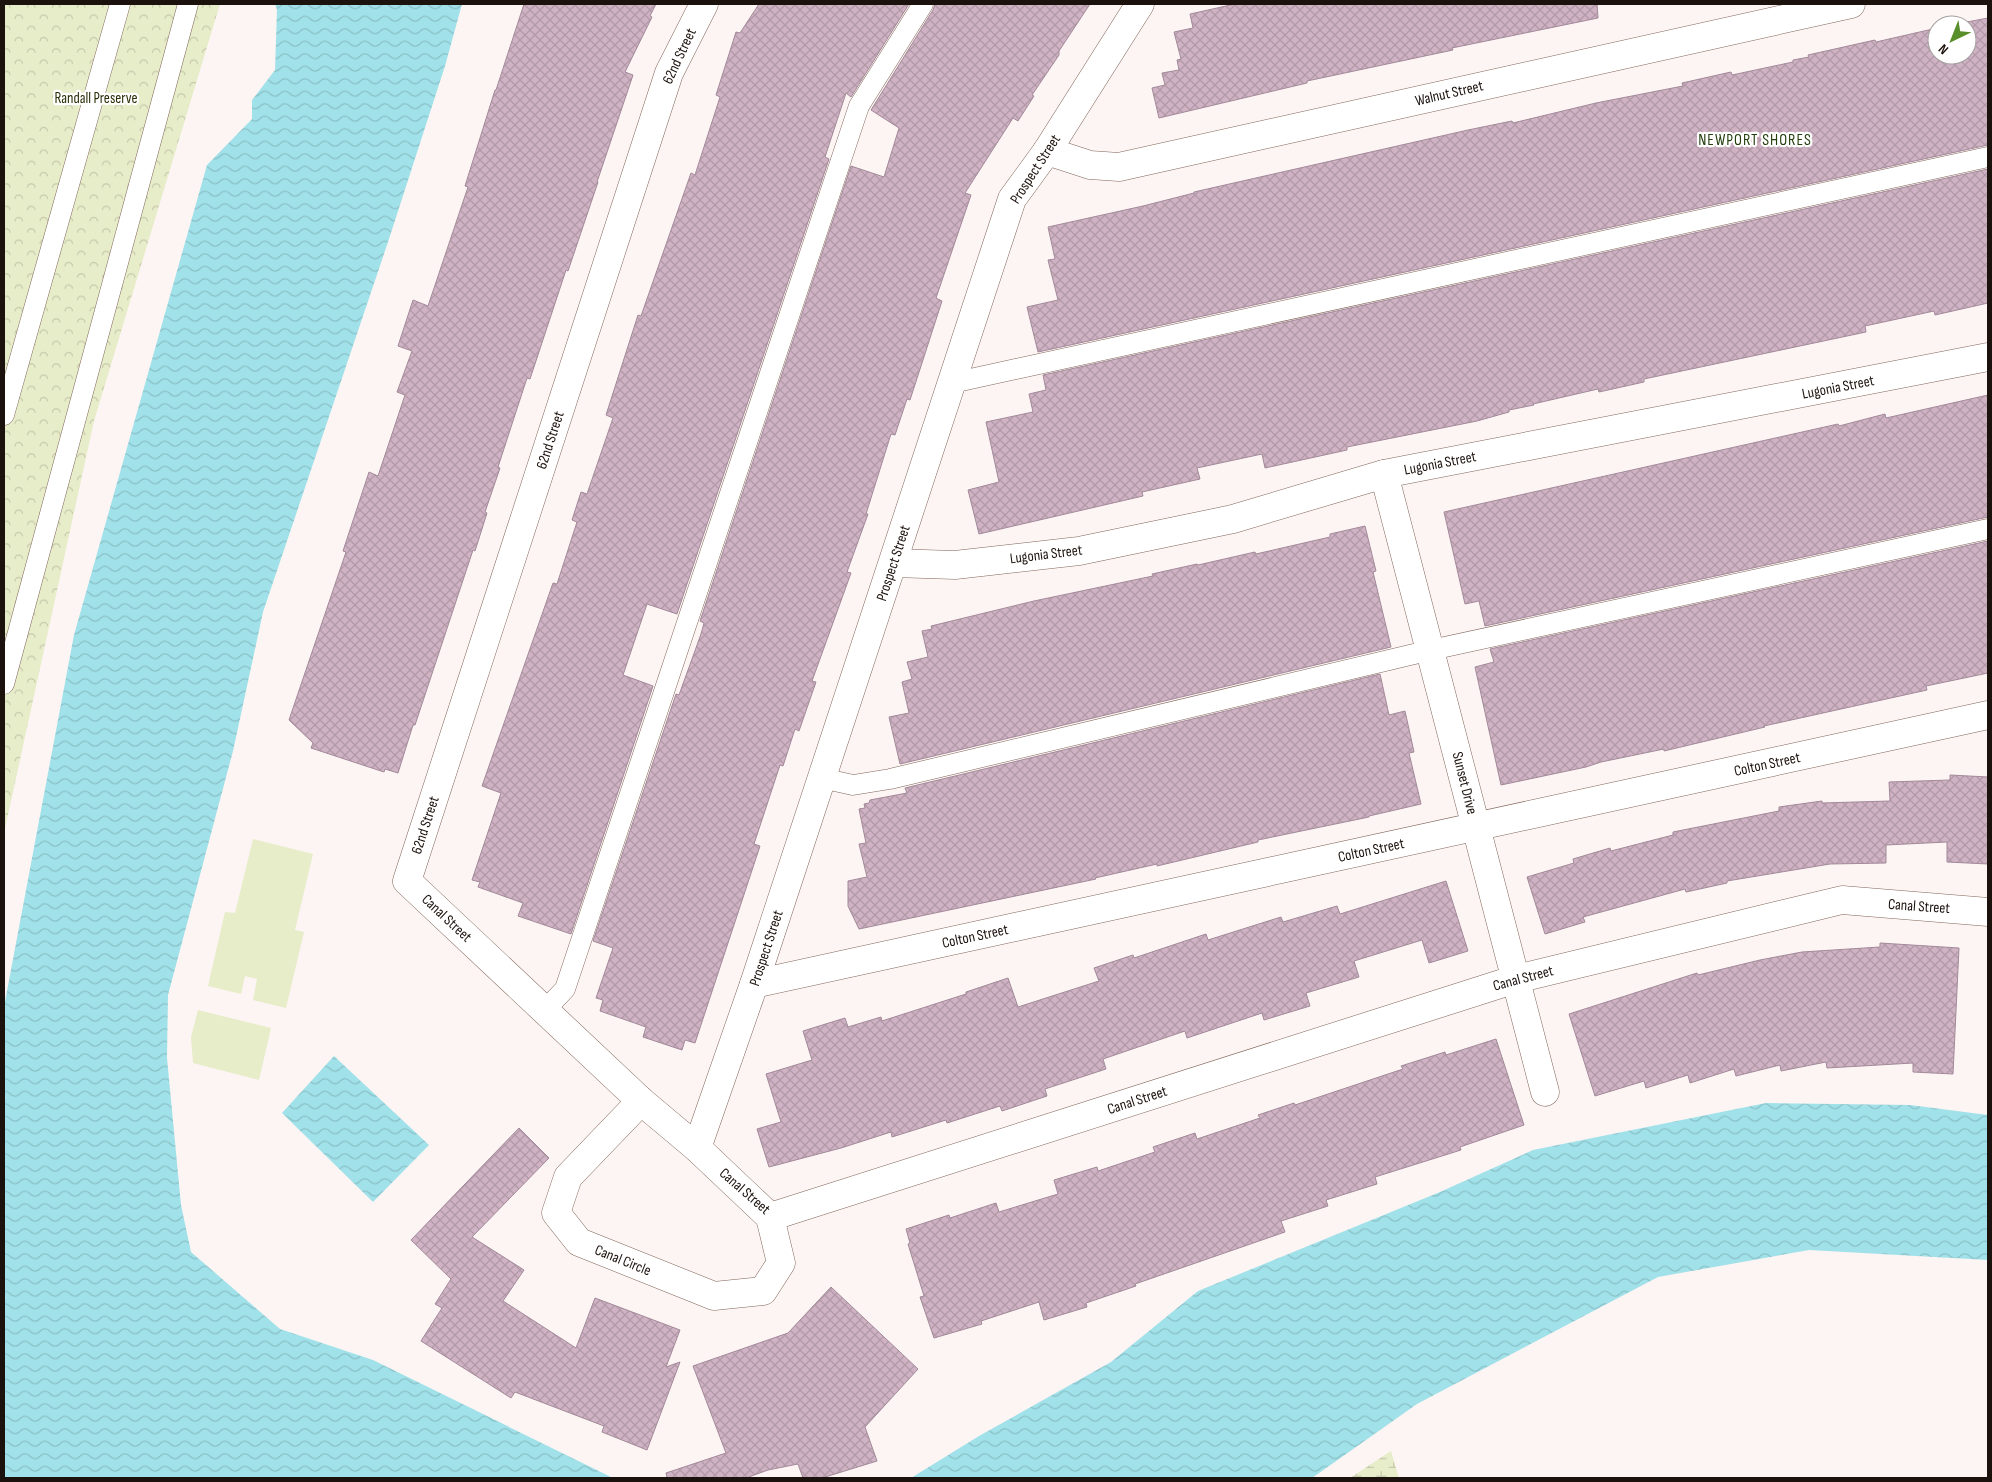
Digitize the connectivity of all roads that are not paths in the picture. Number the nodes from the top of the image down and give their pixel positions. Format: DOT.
graph roads {
  1 [pos="120,4"];
  2 [pos="188,4"];
  3 [pos="704,4"];
  4 [pos="923,4"];
  5 [pos="1140,4"];
  6 [pos="1851,4"];
  7 [pos="1047,151"];
  8 [pos="1988,157"];
  9 [pos="1988,357"];
  10 [pos="952,383"];
  11 [pos="4,415"];
  12 [pos="1384,474"];
  13 [pos="1988,529"];
  14 [pos="893,563"];
  15 [pos="1431,650"];
  16 [pos="4,684"];
  17 [pos="1988,715"];
  18 [pos="821,778"];
  19 [pos="1476,827"];
  20 [pos="407,881"];
  21 [pos="1988,912"];
  22 [pos="1516,979"];
  23 [pos="754,984"];
  24 [pos="545,1010"];
  25 [pos="1545,1092"];
  26 [pos="641,1101"];
  27 [pos="697,1148"];
  28 [pos="770,1217"];
  1 -- 11 [label="lane"];
  2 -- 16 [label="lane"];
  3 -- 20 [label="street, 62nd Street"];
  4 -- 24 [label="lane"];
  5 -- 7 [label="street, Prospect Street"];
  6 -- 7 [label="street, Walnut Street"];
  7 -- 10 [label="street, Prospect Street"];
  8 -- 10 [label="lane"];
  9 -- 12 [label="street, Lugonia Street"];
  10 -- 14 [label="street, Prospect Street"];
  12 -- 14 [label="street, Lugonia Street"];
  12 -- 15 [label="street, Sunset Drive"];
  13 -- 15 [label="lane"];
  14 -- 18 [label="street, Prospect Street"];
  15 -- 18 [label="lane"];
  15 -- 19 [label="street, Sunset Drive"];
  17 -- 19 [label="street, Colton Street"];
  18 -- 23 [label="street, Prospect Street"];
  19 -- 22 [label="street, Sunset Drive"];
  19 -- 23 [label="street, Colton Street"];
  20 -- 24 [label="street, Canal Street"];
  21 -- 22 [label="street, Canal Street"];
  22 -- 25 [label="street, Sunset Drive"];
  22 -- 28 [label="street, Canal Street"];
  23 -- 27 [label="street, Prospect Street"];
  24 -- 26 [label="street, Canal Street"];
  26 -- 27 [label="street, Canal Street"];
  26 -- 28 [label="street, Canal Circle"];
  27 -- 28 [label="street, Canal Street"];
}
